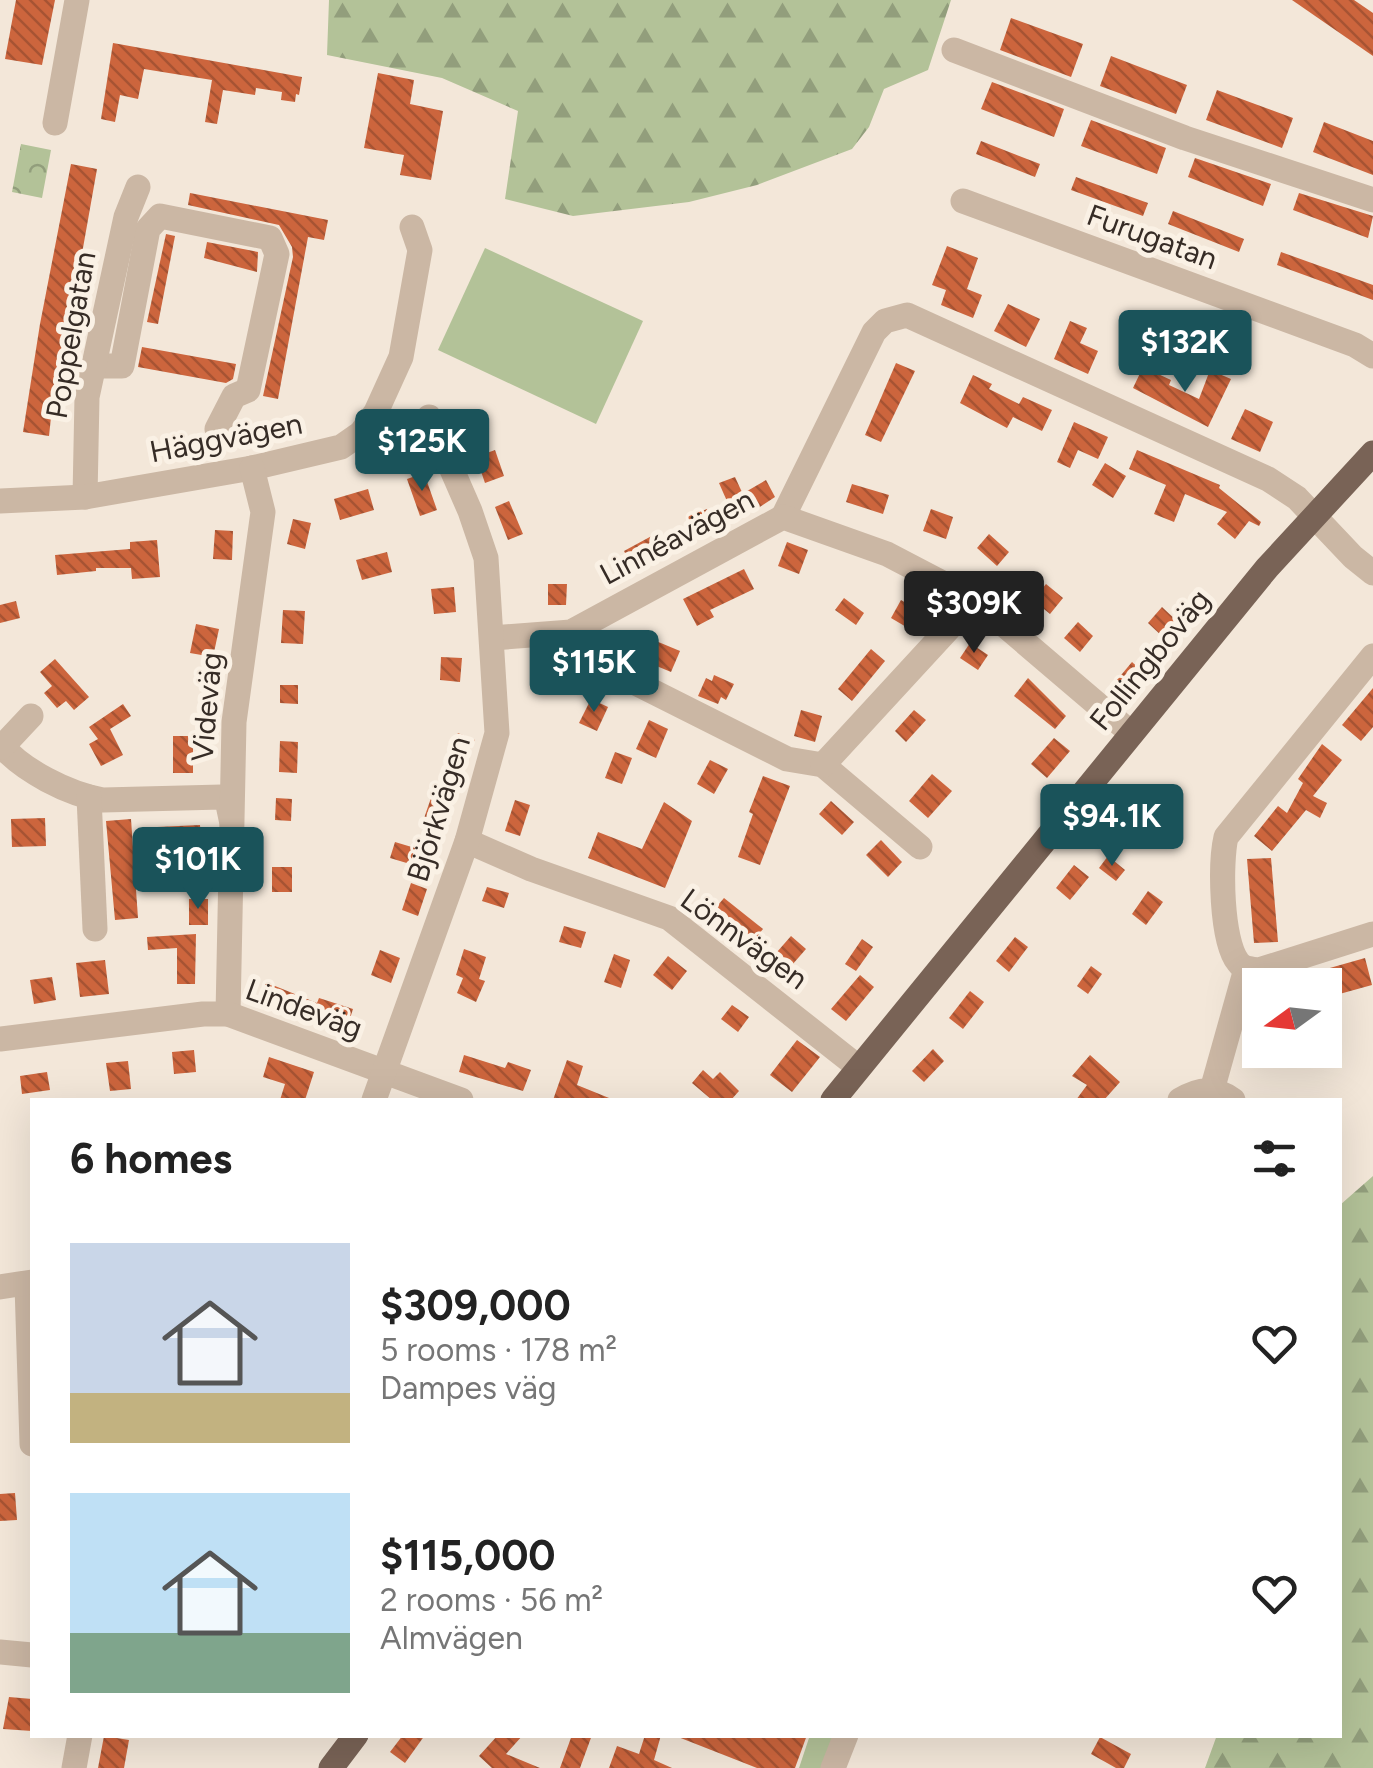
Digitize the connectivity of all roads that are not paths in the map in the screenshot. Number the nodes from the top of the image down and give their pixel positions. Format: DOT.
graph roads {
  1 [pos="77,0"];
  2 [pos="954,50"];
  3 [pos="54,123"];
  4 [pos="138,187"];
  5 [pos="1373,200"];
  6 [pos="962,201"];
  7 [pos="412,227"];
  8 [pos="1373,356"];
  9 [pos="94,366"];
  10 [pos="429,417"];
  11 [pos="217,429"];
  12 [pos="1373,453"];
  13 [pos="252,468"];
  14 [pos="85,496"];
  15 [pos="0,500"];
  16 [pos="1312,515"];
  17 [pos="783,517"];
  18 [pos="1373,573"];
  19 [pos="975,600"];
  20 [pos="571,632"];
  21 [pos="492,638"];
  22 [pos="1373,656"];
  23 [pos="31,716"];
  24 [pos="1132,733"];
  25 [pos="3,753"];
  26 [pos="823,765"];
  27 [pos="89,798"];
  28 [pos="232,824"];
  29 [pos="467,841"];
  30 [pos="920,847"];
  31 [pos="95,929"];
  32 [pos="1373,934"];
  33 [pos="1245,968"];
  34 [pos="1265,968"];
  35 [pos="1242,991"];
  36 [pos="228,1014"];
  37 [pos="0,1040"];
  38 [pos="858,1068"];
  39 [pos="384,1072"];
  40 [pos="1223,1095"];
  41 [pos="375,1098"];
  42 [pos="456,1098"];
  43 [pos="835,1098"];
  44 [pos="1197,1098"];
  45 [pos="30,1283"];
  46 [pos="0,1287"];
  47 [pos="0,1652"];
  48 [pos="30,1654"];
  49 [pos="79,1738"];
  50 [pos="354,1738"];
  51 [pos="845,1738"];
  52 [pos="74,1768"];
  53 [pos="332,1768"];
  54 [pos="834,1768"];
  1 -- 3 [label="street"];
  2 -- 5 [label="street"];
  4 -- 9 [label="street, Poppelgatan"];
  6 -- 8 [label="street, Furugatan"];
  7 -- 13 [label="street, Häggvägen"];
  9 -- 11 [label="street"];
  9 -- 14 [label="street, Poppelgatan"];
  10 -- 21 [label="street, Björkvägen"];
  12 -- 16 [label="main road, Follingboväg"];
  13 -- 14 [label="street, Häggvägen"];
  13 -- 28 [label="street, Videväg"];
  14 -- 15 [label="street, Häggvägen"];
  16 -- 17 [label="street"];
  16 -- 18 [label="street"];
  16 -- 24 [label="main road, Follingboväg"];
  17 -- 19 [label="street, Linnéavägen"];
  17 -- 20 [label="street, Linnéavägen"];
  19 -- 24 [label="street, Linnéavägen"];
  19 -- 26 [label="street"];
  20 -- 21 [label="street, Linnéavägen"];
  20 -- 26 [label="street"];
  21 -- 29 [label="street, Björkvägen"];
  22 -- 33 [label="street"];
  23 -- 25 [label="street"];
  24 -- 38 [label="main road, Follingboväg"];
  25 -- 27 [label="street"];
  26 -- 30 [label="street"];
  27 -- 28 [label="street"];
  27 -- 31 [label="street"];
  28 -- 36 [label="street, Videväg"];
  29 -- 38 [label="street, Lönnvägen"];
  29 -- 39 [label="street, Björkvägen"];
  32 -- 34 [label="street"];
  35 -- 40 [label="street"];
  36 -- 37 [label="street, Lindeväg"];
  36 -- 39 [label="street, Lindeväg"];
  38 -- 43 [label="main road, Follingboväg"];
  39 -- 41 [label="street, Björkvägen"];
  39 -- 42 [label="street, Lindeväg"];
  40 -- 44 [label="street"];
  45 -- 46 [label="street"];
  47 -- 48 [label="street"];
  49 -- 52 [label="street"];
  50 -- 53 [label="main road"];
  51 -- 54 [label="street"];
}
